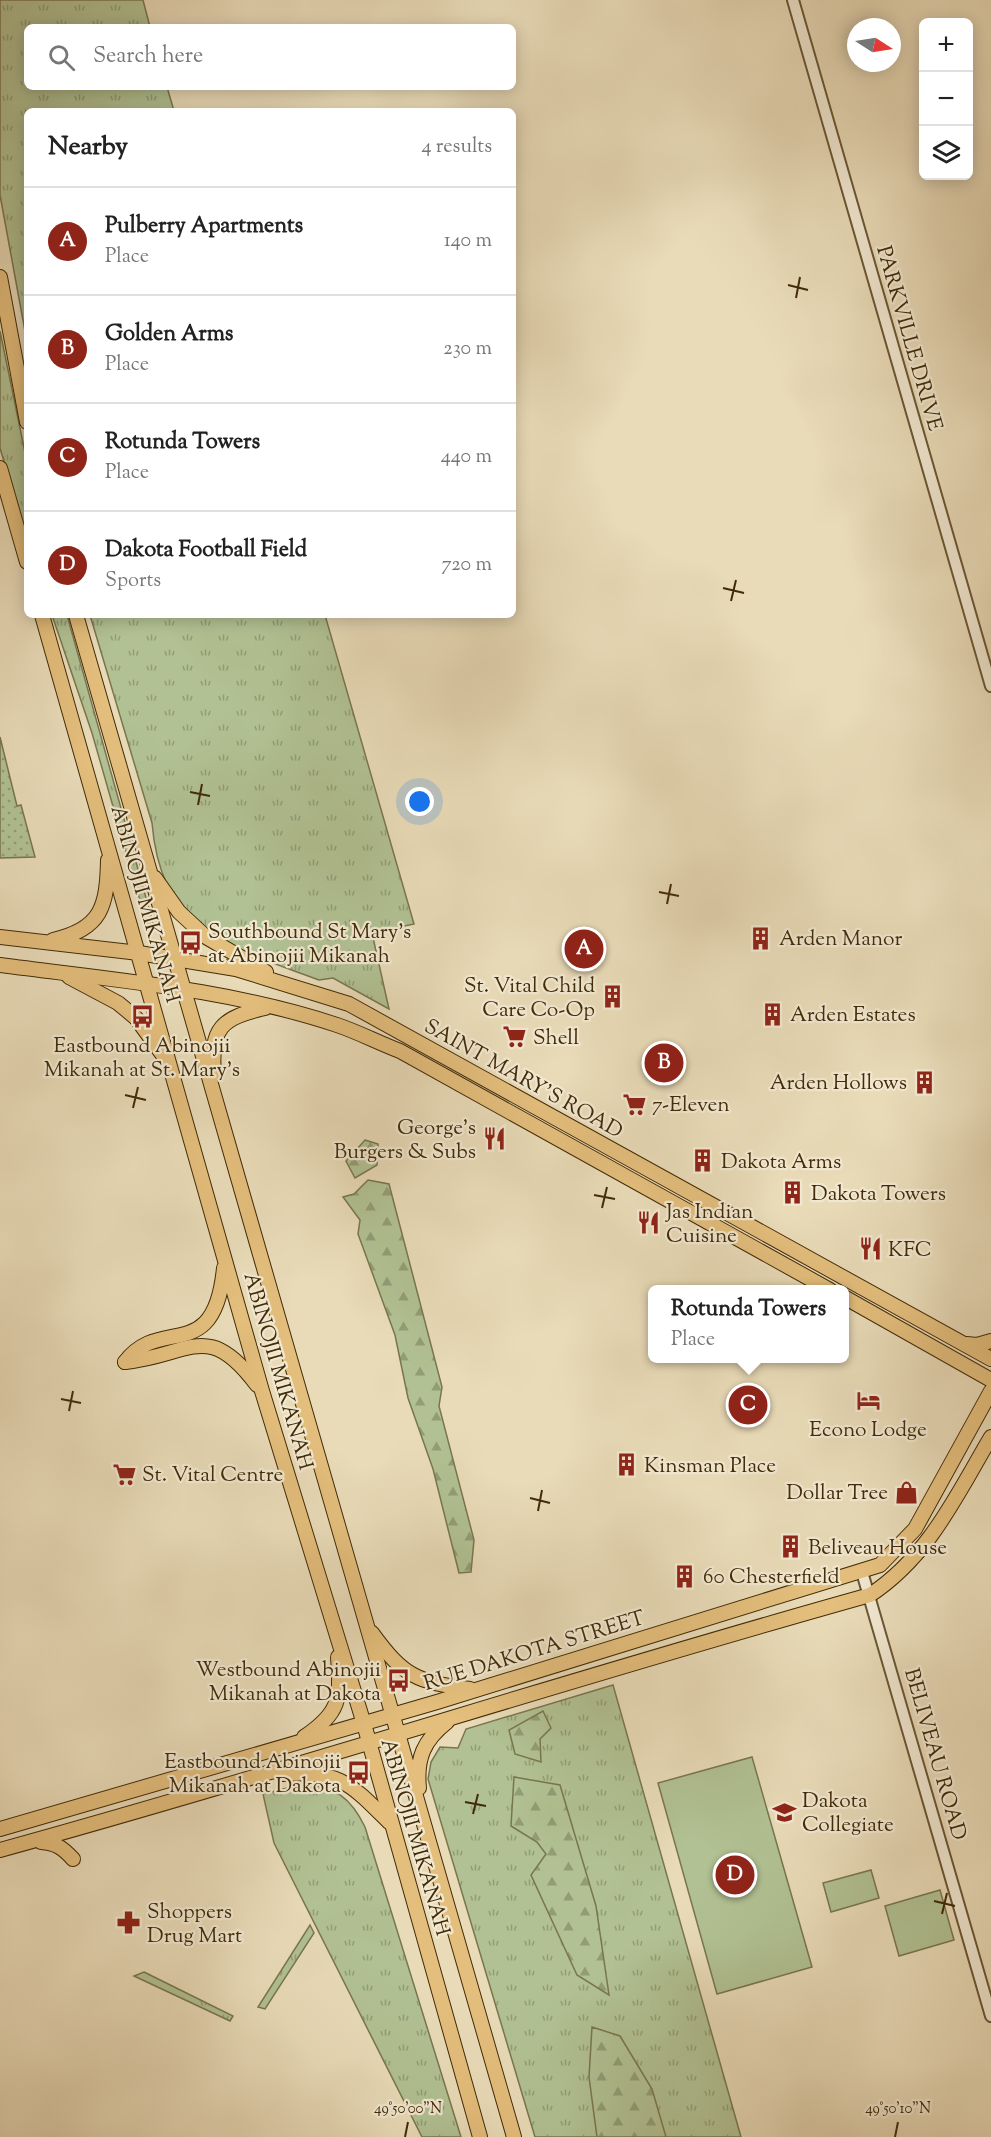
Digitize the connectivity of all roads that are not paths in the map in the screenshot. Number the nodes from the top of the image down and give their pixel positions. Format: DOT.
graph roads {
  1 [pos="793,0"];
  2 [pos="0,277"];
  3 [pos="24,406"];
  4 [pos="0,468"];
  5 [pos="24,552"];
  6 [pos="43,618"];
  7 [pos="77,618"];
  8 [pos="991,686"];
  9 [pos="109,846"];
  10 [pos="149,869"];
  11 [pos="0,936"];
  12 [pos="39,942"];
  13 [pos="139,953"];
  14 [pos="174,958"];
  15 [pos="0,965"];
  16 [pos="61,973"];
  17 [pos="287,983"];
  18 [pos="148,984"];
  19 [pos="183,989"];
  20 [pos="272,1006"];
  21 [pos="171,1067"];
  22 [pos="217,1102"];
  23 [pos="225,1260"];
  24 [pos="821,1285"];
  25 [pos="849,1300"];
  26 [pos="991,1341"];
  27 [pos="963,1344"];
  28 [pos="991,1359"];
  29 [pos="991,1380"];
  30 [pos="262,1391"];
  31 [pos="991,1391"];
  32 [pos="991,1437"];
  33 [pos="987,1446"];
  34 [pos="862,1572"];
  35 [pos="870,1595"];
  36 [pos="365,1624"];
  37 [pos="337,1637"];
  38 [pos="584,1656"];
  39 [pos="588,1676"];
  40 [pos="475,1690"];
  41 [pos="392,1715"];
  42 [pos="452,1718"];
  43 [pos="364,1724"];
  44 [pos="397,1734"];
  45 [pos="367,1743"];
  46 [pos="291,1745"];
  47 [pos="259,1775"];
  48 [pos="422,1817"];
  49 [pos="390,1823"];
  50 [pos="0,1829"];
  51 [pos="33,1841"];
  52 [pos="0,1850"];
  53 [pos="74,1859"];
  54 [pos="991,2016"];
  55 [pos="480,2137"];
  56 [pos="514,2137"];
  1 -- 8 [label="street, PARKVILLE DRIVE"];
  2 -- 3 [label="main road"];
  4 -- 5 [label="main road"];
  6 -- 9 [label="main road, ABINOJII MIKANAH"];
  7 -- 10 [label="main road, ABINOJII MIKANAH"];
  9 -- 12 [label="main road"];
  9 -- 13 [label="main road, ABINOJII MIKANAH"];
  10 -- 14 [label="main road, ABINOJII MIKANAH"];
  10 -- 17 [label="main road"];
  11 -- 12 [label="main road, SAINT MARY'S ROAD"];
  12 -- 13 [label="main road, SAINT MARY'S ROAD"];
  13 -- 14 [label="main road, SAINT MARY'S ROAD"];
  13 -- 18 [label="main road, ABINOJII MIKANAH"];
  14 -- 17 [label="main road, SAINT MARY'S ROAD"];
  14 -- 19 [label="main road, ABINOJII MIKANAH"];
  15 -- 16 [label="main road, SAINT MARY'S ROAD"];
  16 -- 18 [label="main road, SAINT MARY'S ROAD"];
  16 -- 21 [label="main road"];
  17 -- 27 [label="main road, SAINT MARY'S ROAD"];
  18 -- 19 [label="main road, SAINT MARY'S ROAD"];
  18 -- 21 [label="main road, ABINOJII MIKANAH"];
  19 -- 20 [label="main road, SAINT MARY'S ROAD"];
  19 -- 22 [label="main road, ABINOJII MIKANAH"];
  20 -- 22 [label="main road"];
  20 -- 24 [label="main road, SAINT MARY'S ROAD"];
  21 -- 23 [label="main road, ABINOJII MIKANAH"];
  22 -- 36 [label="main road, ABINOJII MIKANAH"];
  23 -- 30 [label="main road, ABINOJII MIKANAH"];
  23 -- 30 [label="main road"];
  25 -- 29 [label="main road"];
  26 -- 27 [label="main road"];
  27 -- 28 [label="main road, SAINT MARY'S ROAD"];
  30 -- 37 [label="main road, ABINOJII MIKANAH"];
  31 -- 34 [label="main road, RUE DAKOTA STREET"];
  32 -- 33 [label="main road, RUE DAKOTA STREET"];
  33 -- 35 [label="main road, RUE DAKOTA STREET"];
  34 -- 35 [label="street, BELIVEAU ROAD"];
  34 -- 38 [label="main road, RUE DAKOTA STREET"];
  35 -- 39 [label="main road, RUE DAKOTA STREET"];
  35 -- 54 [label="street, BELIVEAU ROAD"];
  36 -- 40 [label="main road"];
  36 -- 41 [label="main road, ABINOJII MIKANAH"];
  37 -- 43 [label="main road, ABINOJII MIKANAH"];
  37 -- 46 [label="main road"];
  38 -- 39 [label="main road"];
  38 -- 40 [label="main road, RUE DAKOTA STREET"];
  39 -- 42 [label="main road, RUE DAKOTA STREET"];
  40 -- 41 [label="main road, RUE DAKOTA STREET"];
  41 -- 43 [label="main road, RUE DAKOTA STREET"];
  41 -- 44 [label="main road, ABINOJII MIKANAH"];
  42 -- 44 [label="main road, RUE DAKOTA STREET"];
  42 -- 48 [label="main road"];
  43 -- 45 [label="main road, ABINOJII MIKANAH"];
  43 -- 46 [label="main road, RUE DAKOTA STREET"];
  44 -- 45 [label="main road, RUE DAKOTA STREET"];
  44 -- 48 [label="main road, ABINOJII MIKANAH"];
  45 -- 47 [label="main road, RUE DAKOTA STREET"];
  45 -- 49 [label="main road, ABINOJII MIKANAH"];
  46 -- 50 [label="main road, RUE DAKOTA STREET"];
  47 -- 49 [label="main road"];
  47 -- 51 [label="main road, RUE DAKOTA STREET"];
  48 -- 56 [label="main road, ABINOJII MIKANAH"];
  49 -- 55 [label="main road, ABINOJII MIKANAH"];
  51 -- 52 [label="main road, RUE DAKOTA STREET"];
  51 -- 53 [label="main road"];
}
